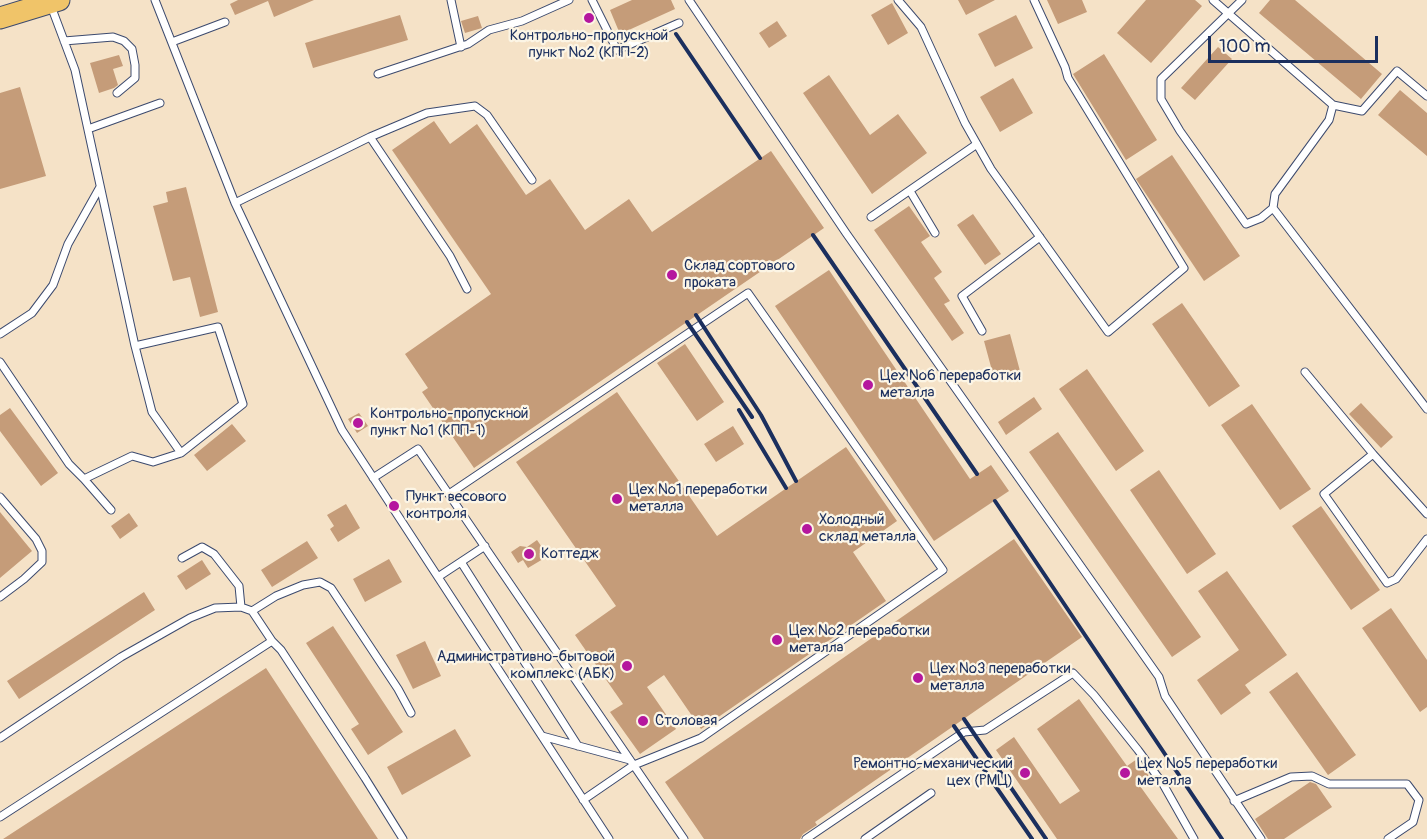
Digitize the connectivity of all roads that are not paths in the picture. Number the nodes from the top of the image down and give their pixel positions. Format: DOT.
graph roads {
  1 [pos="155,0"];
  2 [pos="451,0"];
  3 [pos="569,0"];
  4 [pos="592,0"];
  5 [pos="689,0"];
  6 [pos="898,0"];
  7 [pos="1034,0"];
  8 [pos="1213,0"];
  9 [pos="1242,0"];
  10 [pos="55,2"];
  11 [pos="1229,14"];
  12 [pos="0,18"];
  13 [pos="225,22"];
  14 [pos="679,23"];
  15 [pos="64,41"];
  16 [pos="171,42"];
  17 [pos="461,47"];
  18 [pos="378,74"];
  19 [pos="117,93"];
  20 [pos="1427,96"];
  21 [pos="160,103"];
  22 [pos="1333,105"];
  23 [pos="88,129"];
  24 [pos="370,137"];
  25 [pos="977,144"];
  26 [pos="532,180"];
  27 [pos="100,187"];
  28 [pos="910,190"];
  29 [pos="235,203"];
  30 [pos="1273,208"];
  31 [pos="871,217"];
  32 [pos="935,232"];
  33 [pos="1040,237"];
  34 [pos="467,289"];
  35 [pos="982,331"];
  36 [pos="0,334"];
  37 [pos="135,346"];
  38 [pos="0,363"];
  39 [pos="1305,372"];
  40 [pos="1427,408"];
  41 [pos="181,453"];
  42 [pos="1373,454"];
  43 [pos="373,478"];
  44 [pos="84,479"];
  45 [pos="449,494"];
  46 [pos="0,497"];
  47 [pos="111,510"];
  48 [pos="1427,514"];
  49 [pos="1427,539"];
  50 [pos="484,546"];
  51 [pos="182,558"];
  52 [pos="461,562"];
  53 [pos="438,578"];
  54 [pos="0,597"];
  55 [pos="241,607"];
  56 [pos="252,611"];
  57 [pos="272,641"];
  58 [pos="411,713"];
  59 [pos="542,736"];
  60 [pos="0,738"];
  61 [pos="578,746"];
  62 [pos="632,763"];
  63 [pos="931,793"];
  64 [pos="583,800"];
  65 [pos="1234,801"];
  66 [pos="0,818"];
  67 [pos="403,839"];
  68 [pos="609,839"];
  69 [pos="684,839"];
  70 [pos="806,839"];
  71 [pos="865,839"];
  72 [pos="1194,839"];
  73 [pos="1261,839"];
  74 [pos="1388,839"];
  1 -- 16 [label="lane"];
  2 -- 17 [label="lane"];
  3 -- 17 [label="lane"];
  4 -- 14 [label="lane"];
  5 -- 65 [label="lane"];
  6 -- 25 [label="lane"];
  7 -- 33 [label="lane"];
  8 -- 11 [label="lane"];
  9 -- 11 [label="lane"];
  10 -- 12 [label="main road"];
  10 -- 15 [label="lane"];
  11 -- 22 [label="lane"];
  11 -- 30 [label="lane"];
  13 -- 16 [label="lane"];
  15 -- 19 [label="lane"];
  15 -- 23 [label="lane"];
  16 -- 29 [label="lane"];
  17 -- 18 [label="lane"];
  20 -- 22 [label="lane"];
  21 -- 23 [label="lane"];
  22 -- 30 [label="lane"];
  23 -- 27 [label="lane"];
  24 -- 26 [label="lane"];
  24 -- 29 [label="lane"];
  24 -- 34 [label="lane"];
  25 -- 28 [label="lane"];
  25 -- 33 [label="lane"];
  27 -- 36 [label="lane"];
  27 -- 37 [label="lane"];
  28 -- 31 [label="lane"];
  28 -- 32 [label="lane"];
  29 -- 43 [label="lane"];
  30 -- 40 [label="lane"];
  33 -- 35 [label="lane"];
  37 -- 41 [label="lane"];
  37 -- 41 [label="lane"];
  38 -- 44 [label="lane"];
  39 -- 42 [label="lane"];
  41 -- 44 [label="lane"];
  42 -- 48 [label="lane"];
  42 -- 49 [label="lane"];
  43 -- 45 [label="lane"];
  43 -- 53 [label="lane"];
  44 -- 47 [label="lane"];
  45 -- 50 [label="lane"];
  45 -- 62 [label="lane"];
  46 -- 54 [label="lane"];
  50 -- 52 [label="lane"];
  50 -- 62 [label="lane"];
  51 -- 55 [label="lane"];
  52 -- 53 [label="lane"];
  52 -- 61 [label="lane"];
  53 -- 59 [label="lane"];
  55 -- 56 [label="lane"];
  55 -- 60 [label="lane"];
  56 -- 57 [label="lane"];
  56 -- 58 [label="lane"];
  57 -- 66 [label="lane"];
  57 -- 67 [label="lane"];
  59 -- 61 [label="lane"];
  59 -- 64 [label="lane"];
  61 -- 62 [label="lane"];
  62 -- 64 [label="lane"];
  62 -- 69 [label="lane"];
  63 -- 71 [label="lane"];
  64 -- 68 [label="lane"];
  65 -- 73 [label="lane"];
  65 -- 74 [label="lane"];
  70 -- 72 [label="lane"];
}
